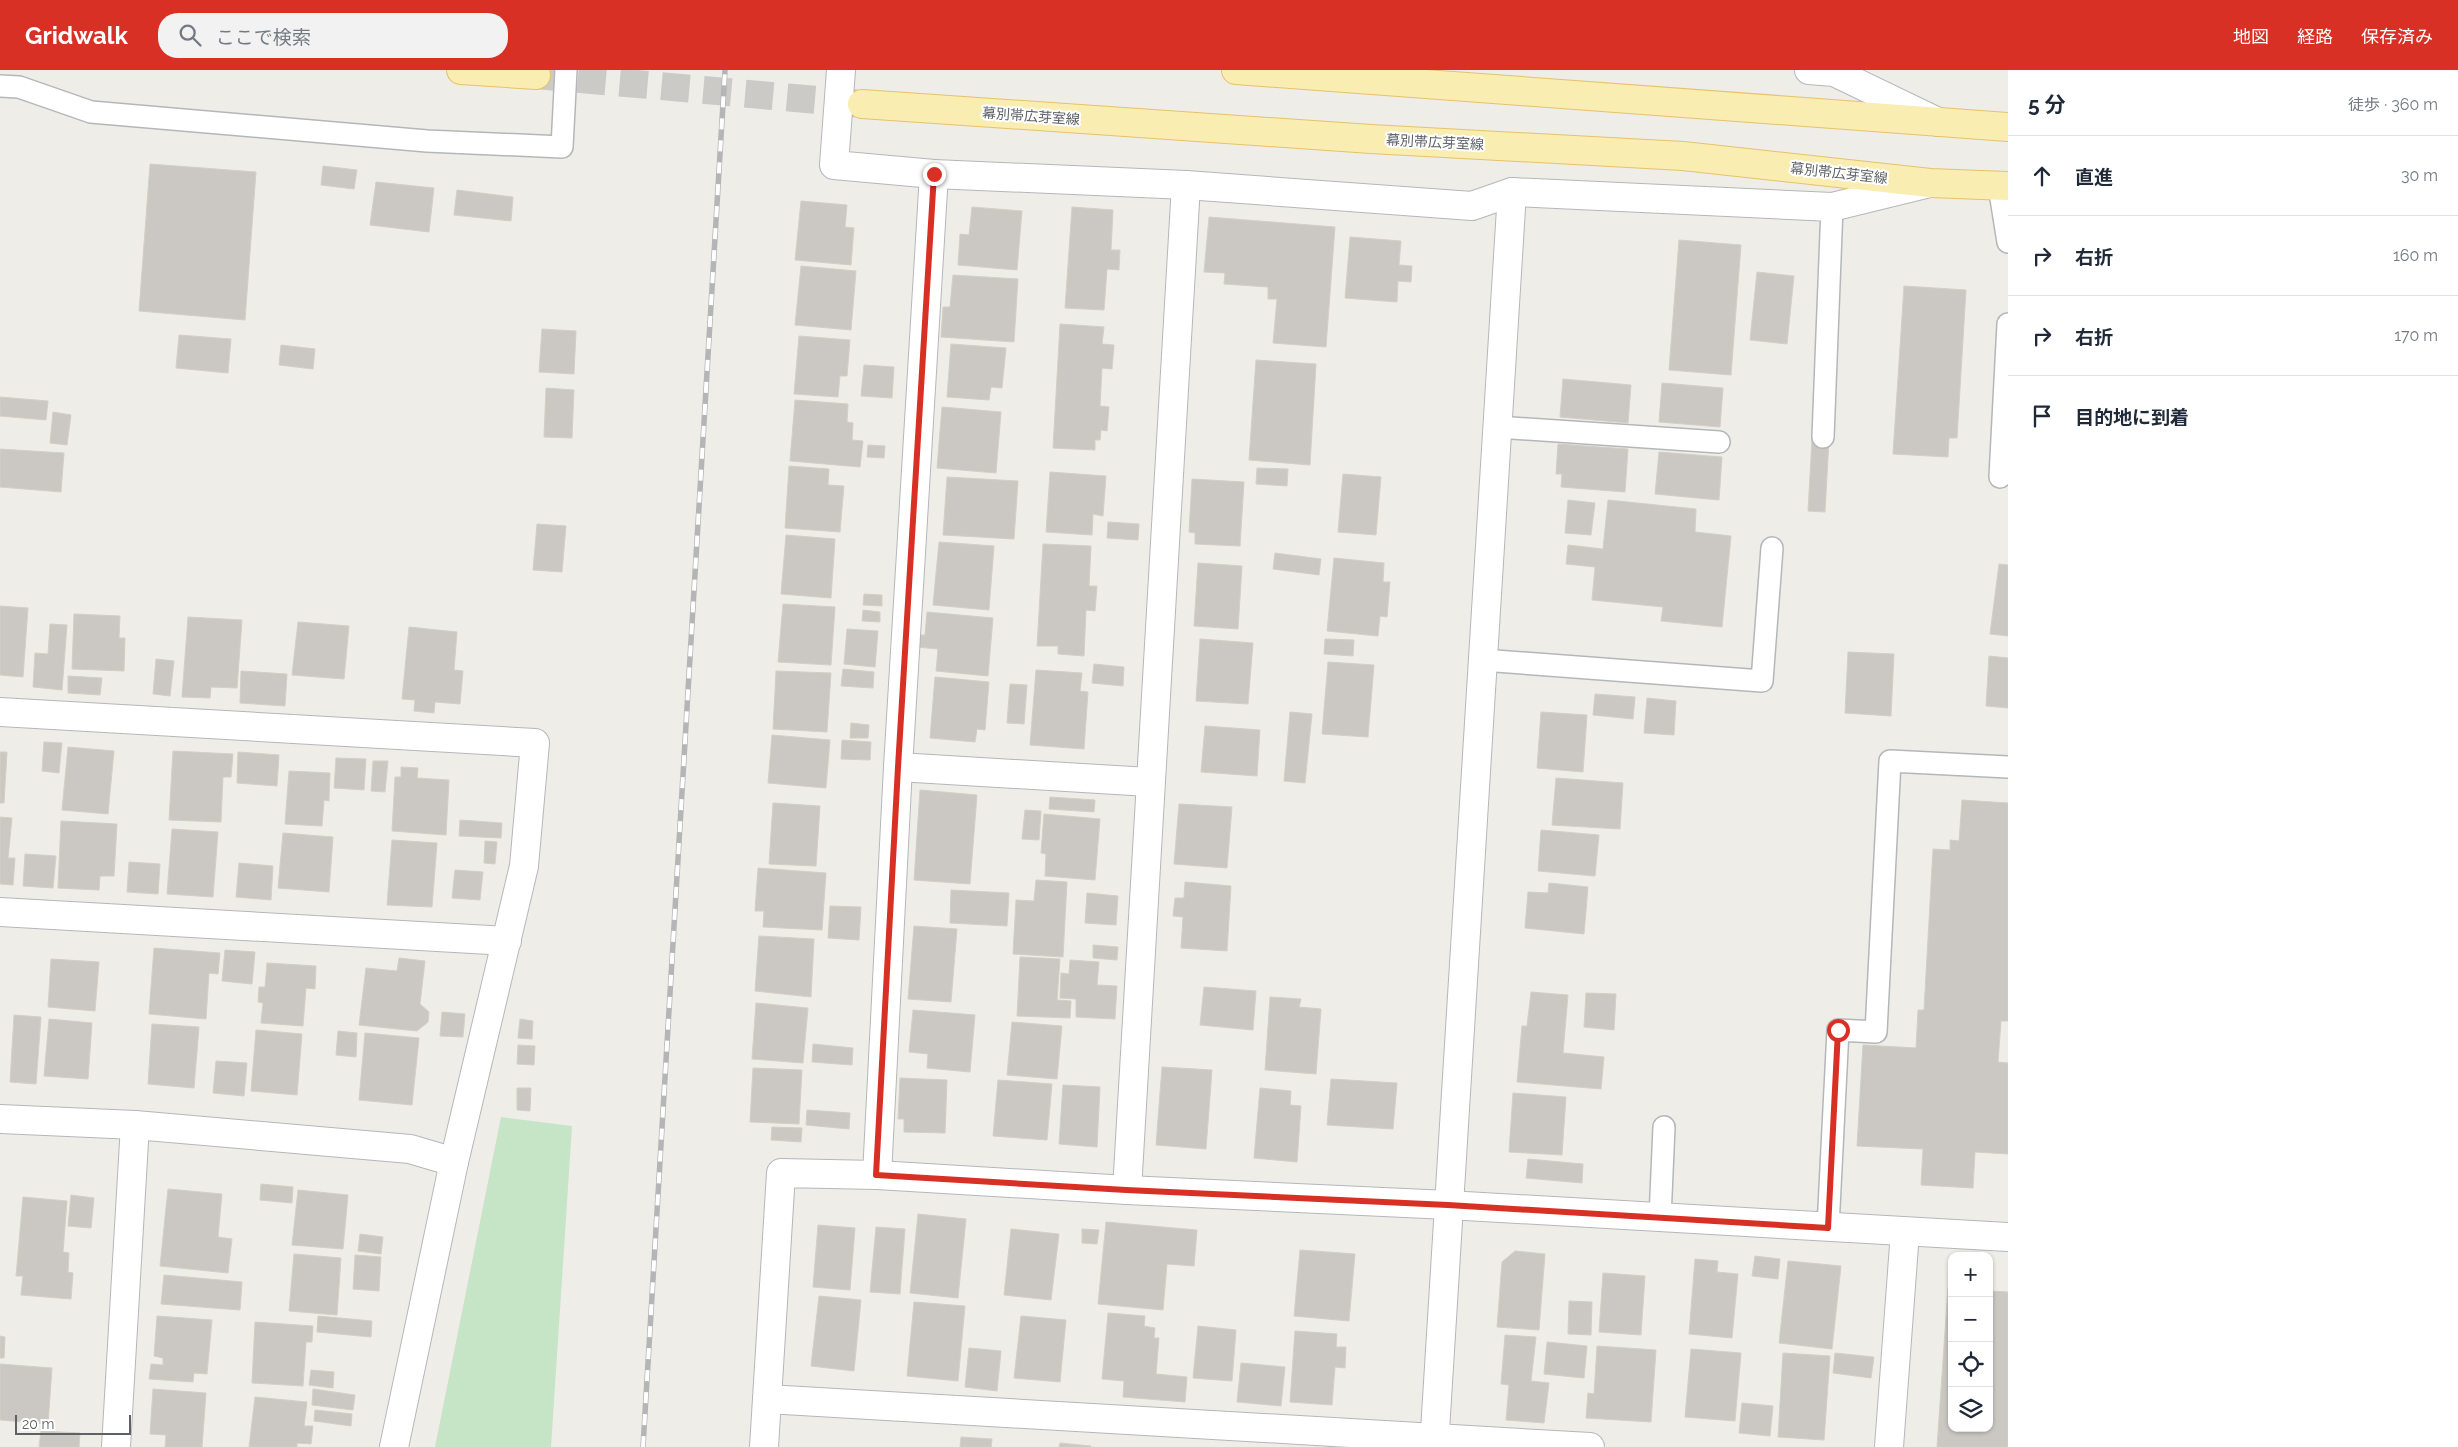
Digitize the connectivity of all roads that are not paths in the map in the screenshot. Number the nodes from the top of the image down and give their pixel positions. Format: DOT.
graph roads {
  1 [pos="461,70"];
  2 [pos="566,70"];
  3 [pos="840,70"];
  4 [pos="1236,70"];
  5 [pos="1809,70"];
  6 [pos="536,75"];
  7 [pos="0,86"];
  8 [pos="862,104"];
  9 [pos="1942,124"];
  10 [pos="2008,128"];
  11 [pos="934,174"];
  12 [pos="1930,183"];
  13 [pos="1186,185"];
  14 [pos="2003,186"];
  15 [pos="1512,192"];
  16 [pos="1832,207"];
  17 [pos="2008,242"];
  18 [pos="2008,324"];
  19 [pos="1497,427"];
  20 [pos="1823,437"];
  21 [pos="1719,442"];
  22 [pos="2000,477"];
  23 [pos="1772,548"];
  24 [pos="1482,660"];
  25 [pos="0,712"];
  26 [pos="898,767"];
  27 [pos="2008,767"];
  28 [pos="1149,782"];
  29 [pos="0,912"];
  30 [pos="507,941"];
  31 [pos="0,1119"];
  32 [pos="135,1125"];
  33 [pos="1664,1128"];
  34 [pos="454,1162"];
  35 [pos="876,1175"];
  36 [pos="1126,1190"];
  37 [pos="1448,1205"];
  38 [pos="1660,1218"];
  39 [pos="1828,1228"];
  40 [pos="1905,1232"];
  41 [pos="2008,1237"];
  42 [pos="767,1399"];
  43 [pos="1434,1443"];
  44 [pos="116,1447"];
  45 [pos="394,1447"];
  46 [pos="764,1447"];
  47 [pos="1590,1447"];
  48 [pos="1889,1447"];
  1 -- 6 [label="main road"];
  2 -- 7 [label="lane"];
  3 -- 11 [label="street"];
  4 -- 9 [label="main road"];
  5 -- 9 [label="street"];
  8 -- 12 [label="main road, 幕別帯広芽室線"];
  9 -- 10 [label="main road"];
  11 -- 13 [label="street"];
  11 -- 26 [label="street"];
  12 -- 14 [label="main road, 幕別帯広芽室線"];
  12 -- 16 [label="street"];
  13 -- 15 [label="street"];
  13 -- 28 [label="street"];
  14 -- 17 [label="lane"];
  15 -- 16 [label="street"];
  15 -- 19 [label="street"];
  16 -- 20 [label="lane"];
  18 -- 22 [label="lane"];
  19 -- 21 [label="lane"];
  19 -- 24 [label="street"];
  23 -- 24 [label="lane"];
  24 -- 37 [label="street"];
  25 -- 30 [label="street"];
  26 -- 28 [label="street"];
  26 -- 35 [label="street"];
  27 -- 39 [label="lane"];
  28 -- 36 [label="street"];
  29 -- 30 [label="street"];
  30 -- 34 [label="street"];
  31 -- 32 [label="street"];
  32 -- 34 [label="street"];
  32 -- 44 [label="street"];
  33 -- 38 [label="lane"];
  34 -- 45 [label="street"];
  35 -- 36 [label="street"];
  35 -- 42 [label="street"];
  36 -- 37 [label="street"];
  37 -- 38 [label="street"];
  37 -- 43 [label="street"];
  38 -- 39 [label="street"];
  39 -- 40 [label="street"];
  40 -- 41 [label="street"];
  40 -- 48 [label="street"];
  42 -- 43 [label="street"];
  42 -- 46 [label="street"];
  43 -- 47 [label="street"];
}
